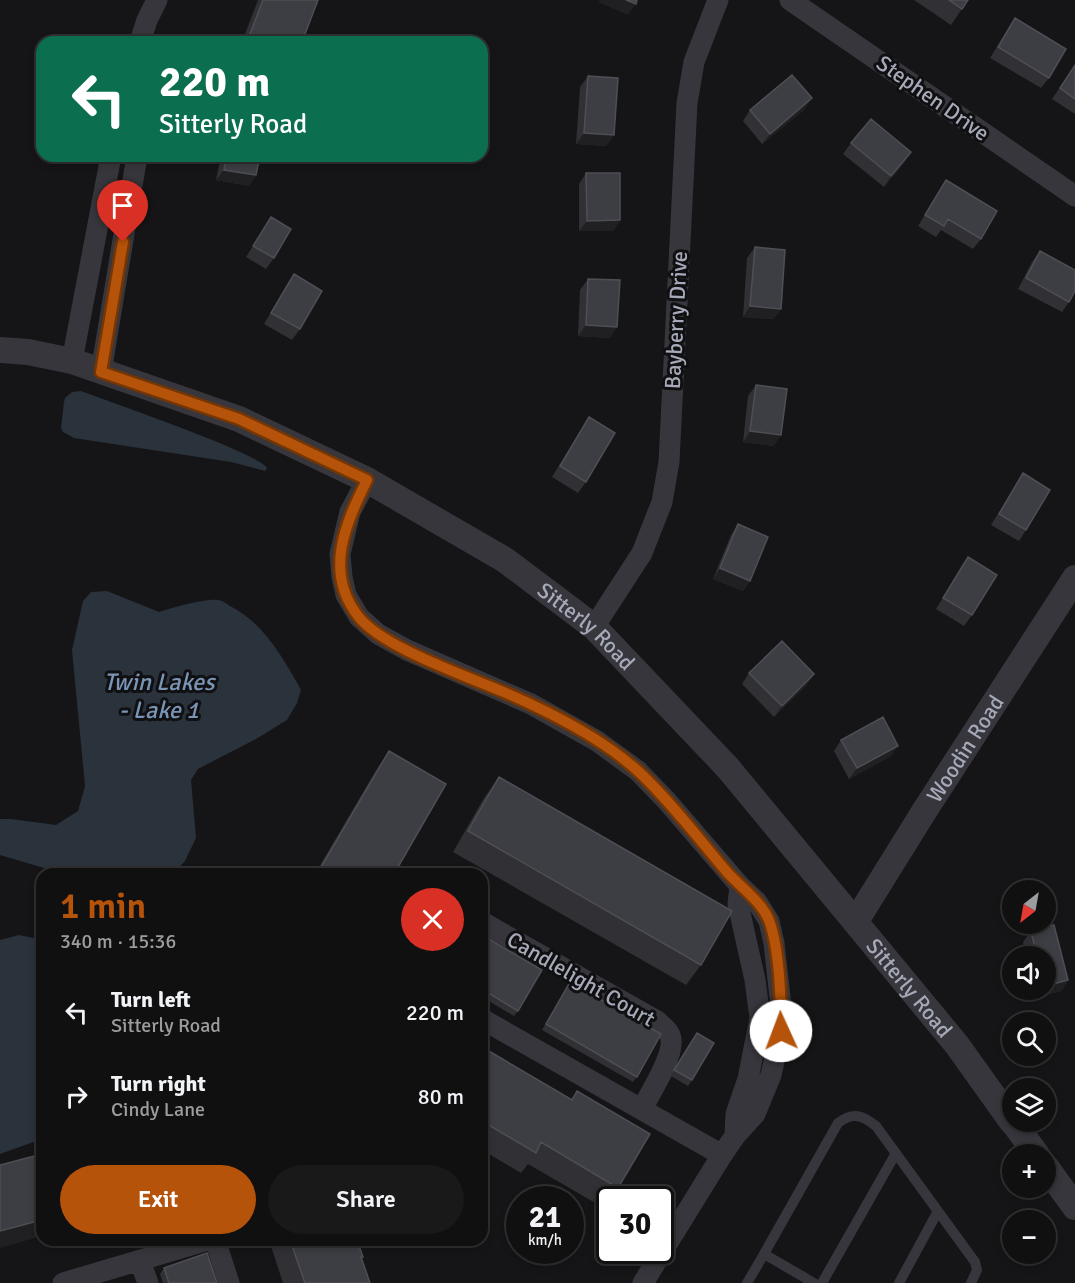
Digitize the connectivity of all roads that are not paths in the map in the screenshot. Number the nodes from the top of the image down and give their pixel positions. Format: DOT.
graph roads {
  1 [pos="157,0"];
  2 [pos="718,0"];
  3 [pos="790,0"];
  4 [pos="142,36"];
  5 [pos="110,162"];
  6 [pos="136,162"];
  7 [pos="1075,196"];
  8 [pos="0,350"];
  9 [pos="72,362"];
  10 [pos="101,372"];
  11 [pos="367,480"];
  12 [pos="1075,578"];
  13 [pos="594,627"];
  14 [pos="856,921"];
  15 [pos="488,925"];
  16 [pos="488,1022"];
  17 [pos="1002,1107"];
  18 [pos="642,1109"];
  19 [pos="896,1153"];
  20 [pos="722,1155"];
  21 [pos="1056,1181"];
  22 [pos="1075,1207"];
  23 [pos="938,1211"];
  24 [pos="189,1246"];
  25 [pos="216,1246"];
  26 [pos="764,1254"];
  27 [pos="140,1261"];
  28 [pos="63,1283"];
  29 [pos="147,1283"];
  30 [pos="228,1283"];
  31 [pos="644,1283"];
  32 [pos="747,1283"];
  33 [pos="814,1283"];
  34 [pos="822,1283"];
  35 [pos="898,1283"];
  36 [pos="971,1283"];
  1 -- 4 [label="street"];
  2 -- 13 [label="street, Bayberry Drive"];
  3 -- 7 [label="street, Stephen Drive"];
  5 -- 9 [label="street"];
  6 -- 10 [label="street"];
  8 -- 9 [label="street, Sitterly Road"];
  9 -- 10 [label="street, Sitterly Road"];
  10 -- 11 [label="street, Sitterly Road"];
  11 -- 13 [label="street, Sitterly Road"];
  11 -- 20 [label="street"];
  12 -- 14 [label="street, Woodin Road"];
  13 -- 14 [label="street, Sitterly Road"];
  14 -- 17 [label="street, Sitterly Road"];
  15 -- 18 [label="street, Candlelight Court"];
  16 -- 18 [label="street"];
  18 -- 20 [label="street"];
  19 -- 23 [label="lane"];
  19 -- 26 [label="lane"];
  19 -- 34 [label="lane"];
  20 -- 31 [label="street"];
  21 -- 22 [label="street"];
  23 -- 35 [label="lane"];
  23 -- 36 [label="lane"];
  24 -- 27 [label="street"];
  25 -- 30 [label="street"];
  26 -- 32 [label="lane"];
  26 -- 33 [label="lane"];
  27 -- 28 [label="street"];
  27 -- 29 [label="street"];
}
